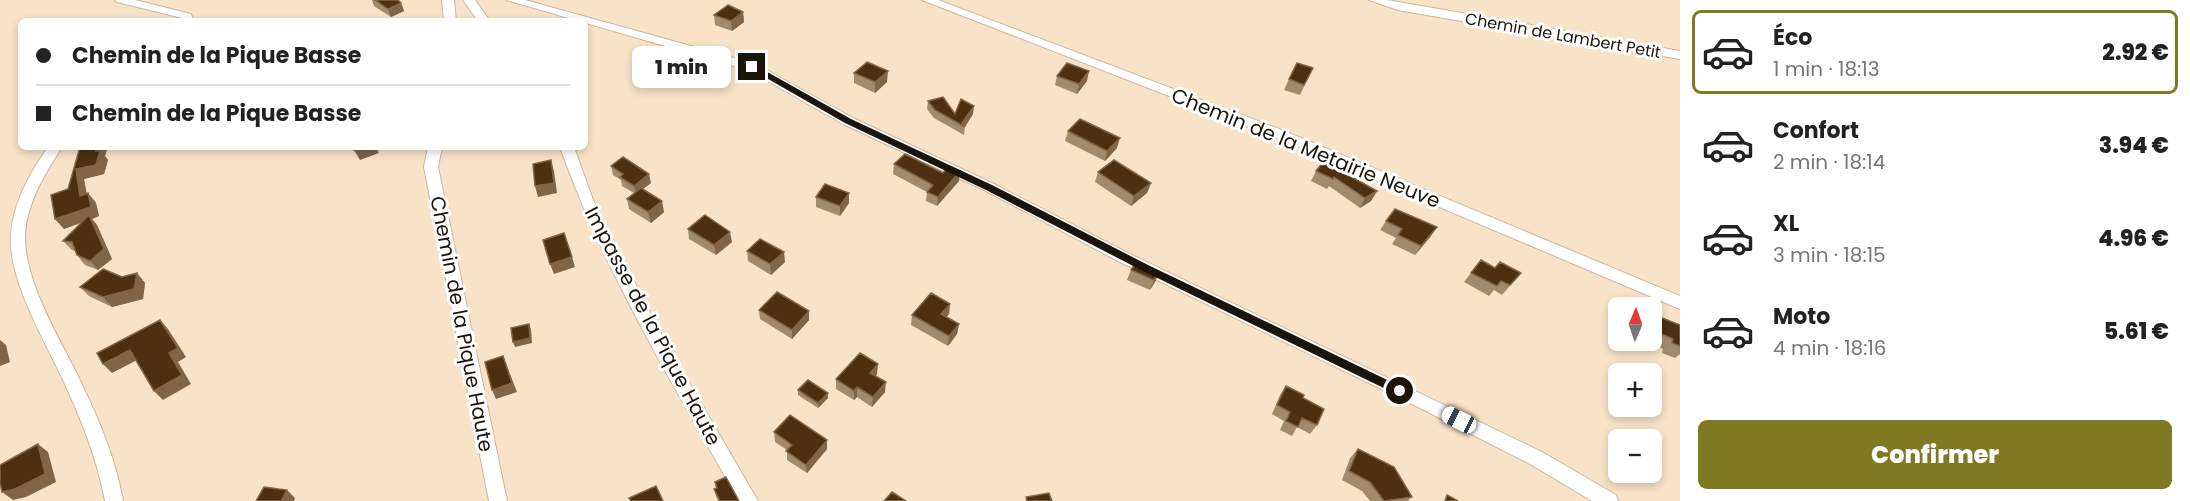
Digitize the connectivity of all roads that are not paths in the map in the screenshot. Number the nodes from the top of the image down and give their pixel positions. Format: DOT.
graph roads {
  1 [pos="120,0"];
  2 [pos="448,0"];
  3 [pos="470,0"];
  4 [pos="512,0"];
  5 [pos="928,0"];
  6 [pos="1375,0"];
  7 [pos="187,18"];
  8 [pos="450,18"];
  9 [pos="482,18"];
  10 [pos="576,18"];
  11 [pos="588,21"];
  12 [pos="1680,55"];
  13 [pos="53,150"];
  14 [pos="434,150"];
  15 [pos="568,150"];
  16 [pos="1680,303"];
  17 [pos="114,501"];
  18 [pos="498,501"];
  19 [pos="749,501"];
  20 [pos="1609,501"];
  1 -- 7 [label="street"];
  2 -- 8 [label="street"];
  3 -- 9 [label="street"];
  4 -- 10 [label="street"];
  5 -- 16 [label="street, Chemin de la Metairie Neuve"];
  6 -- 12 [label="street, Chemin de Lambert Petit"];
  11 -- 20 [label="street"];
  13 -- 17 [label="street"];
  14 -- 18 [label="street, Chemin de la Pique Haute"];
  15 -- 19 [label="street, Impasse de la Pique Haute"];
}
